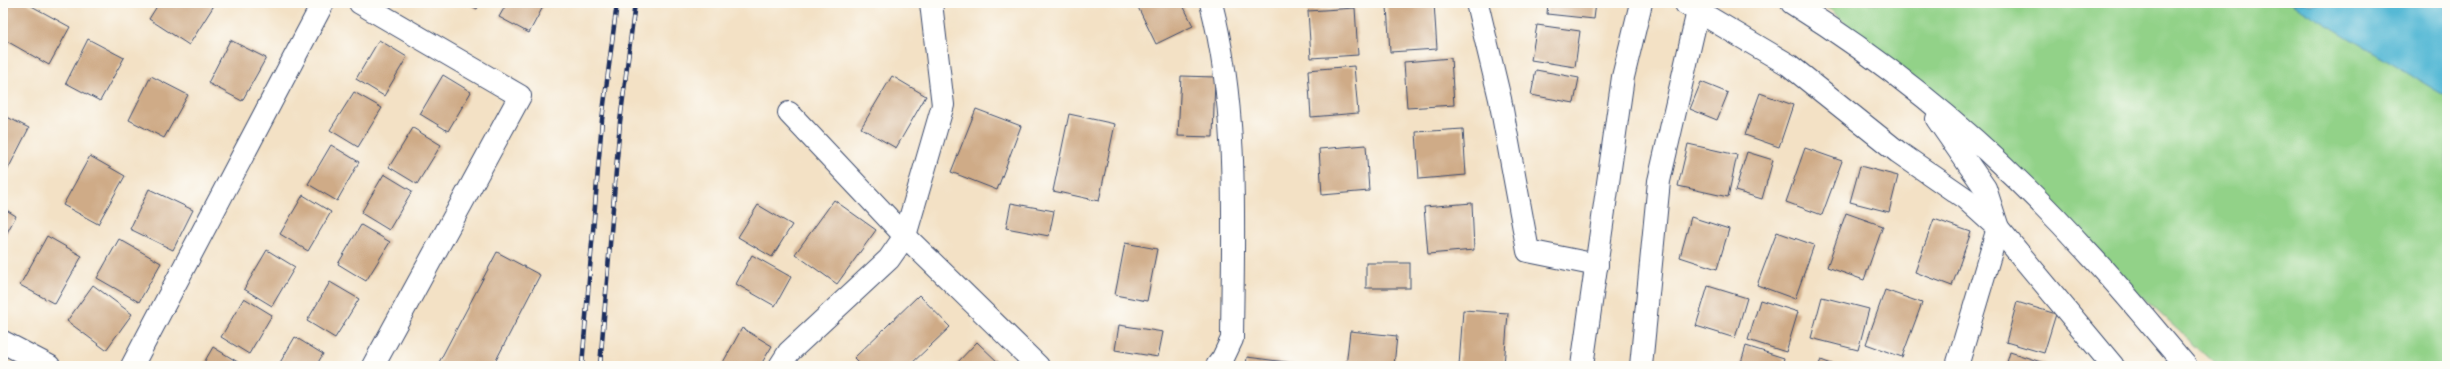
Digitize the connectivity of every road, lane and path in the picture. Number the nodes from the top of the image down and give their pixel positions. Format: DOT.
graph roads {
  1 [pos="322,3"];
  2 [pos="360,3"];
  3 [pos="930,3"];
  4 [pos="1211,3"];
  5 [pos="1477,3"];
  6 [pos="1641,3"];
  7 [pos="1792,3"];
  8 [pos="1692,7"];
  9 [pos="1919,94"];
  10 [pos="789,113"];
  11 [pos="1998,228"];
  12 [pos="905,236"];
  13 [pos="1596,265"];
  14 [pos="3,342"];
  15 [pos="49,366"];
  16 [pos="132,366"];
  17 [pos="373,366"];
  18 [pos="780,366"];
  19 [pos="1038,366"];
  20 [pos="1217,366"];
  21 [pos="1582,366"];
  22 [pos="1641,366"];
  23 [pos="1957,366"];
  24 [pos="2113,366"];
  25 [pos="2186,366"];
  1 -- 16 [label="street"];
  2 -- 17 [label="street"];
  3 -- 12 [label="street"];
  4 -- 20 [label="street"];
  5 -- 13 [label="street"];
  6 -- 13 [label="street"];
  7 -- 9 [label="street"];
  8 -- 11 [label="street"];
  8 -- 22 [label="street"];
  9 -- 11 [label="street"];
  9 -- 25 [label="street"];
  10 -- 12 [label="street"];
  11 -- 23 [label="street"];
  11 -- 24 [label="street"];
  12 -- 18 [label="street"];
  12 -- 19 [label="street"];
  13 -- 21 [label="street"];
  14 -- 15 [label="street"];
}
